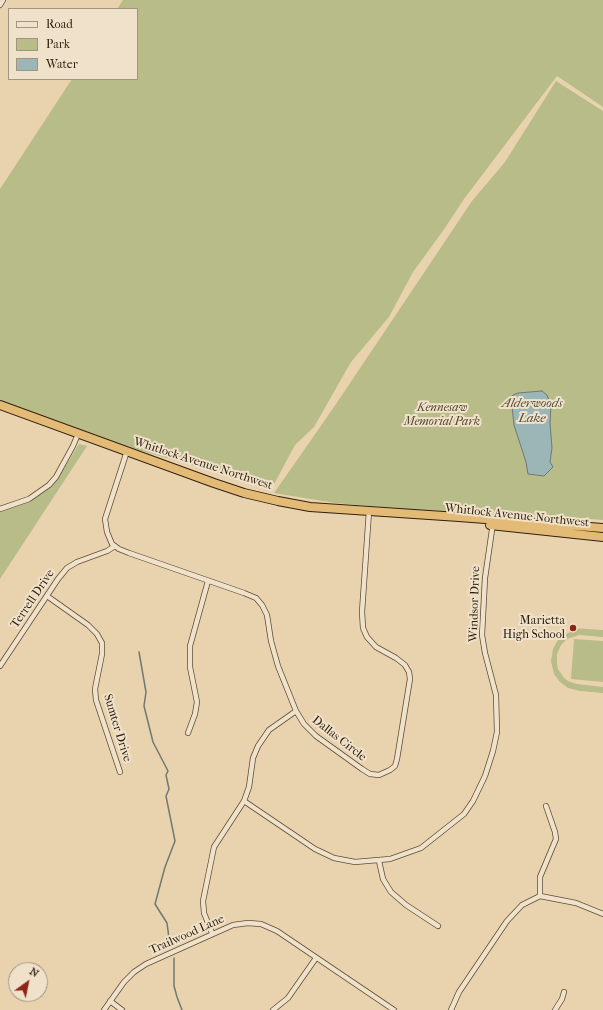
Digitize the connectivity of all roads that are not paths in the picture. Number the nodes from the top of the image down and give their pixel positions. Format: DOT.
graph roads {
  1 [pos="3,0"];
  2 [pos="0,5"];
  3 [pos="0,406"];
  4 [pos="78,434"];
  5 [pos="127,452"];
  6 [pos="0,509"];
  7 [pos="369,511"];
  8 [pos="493,522"];
  9 [pos="603,528"];
  10 [pos="603,537"];
  11 [pos="115,546"];
  12 [pos="208,581"];
  13 [pos="47,596"];
  14 [pos="0,666"];
  15 [pos="296,711"];
  16 [pos="188,732"];
  17 [pos="120,772"];
  18 [pos="244,801"];
  19 [pos="546,806"];
  20 [pos="379,861"];
  21 [pos="540,896"];
  22 [pos="603,914"];
  23 [pos="438,926"];
  24 [pos="212,933"];
  25 [pos="316,958"];
  26 [pos="564,992"];
  27 [pos="110,1001"];
  28 [pos="104,1010"];
  29 [pos="122,1010"];
  30 [pos="273,1010"];
  31 [pos="394,1010"];
  32 [pos="451,1010"];
  33 [pos="555,1010"];
  1 -- 2 [label="street"];
  3 -- 4 [label="highway, Whitlock Avenue Northwest"];
  4 -- 5 [label="highway, Whitlock Avenue Northwest"];
  4 -- 6 [label="street"];
  5 -- 7 [label="highway, Whitlock Avenue Northwest"];
  5 -- 11 [label="street"];
  7 -- 8 [label="highway, Whitlock Avenue Northwest"];
  7 -- 15 [label="street, Dallas Circle"];
  8 -- 9 [label="highway, Whitlock Avenue Northwest"];
  8 -- 10 [label="highway, Whitlock Avenue Northwest"];
  8 -- 20 [label="street, Windsor Drive"];
  11 -- 12 [label="street, Dallas Circle"];
  11 -- 13 [label="street, Terrell Drive"];
  12 -- 15 [label="street, Dallas Circle"];
  12 -- 16 [label="street"];
  13 -- 14 [label="street, Terrell Drive"];
  13 -- 17 [label="street, Sumter Drive"];
  15 -- 18 [label="street"];
  18 -- 20 [label="street, Windsor Drive"];
  18 -- 24 [label="street"];
  19 -- 21 [label="street"];
  20 -- 23 [label="street"];
  21 -- 22 [label="street"];
  21 -- 32 [label="street"];
  24 -- 25 [label="street, Trailwood Lane"];
  24 -- 27 [label="street, Trailwood Lane"];
  25 -- 30 [label="street"];
  25 -- 31 [label="street, Trailwood Lane"];
  26 -- 33 [label="street"];
  27 -- 28 [label="street, Trailwood Lane"];
  27 -- 29 [label="street"];
}
